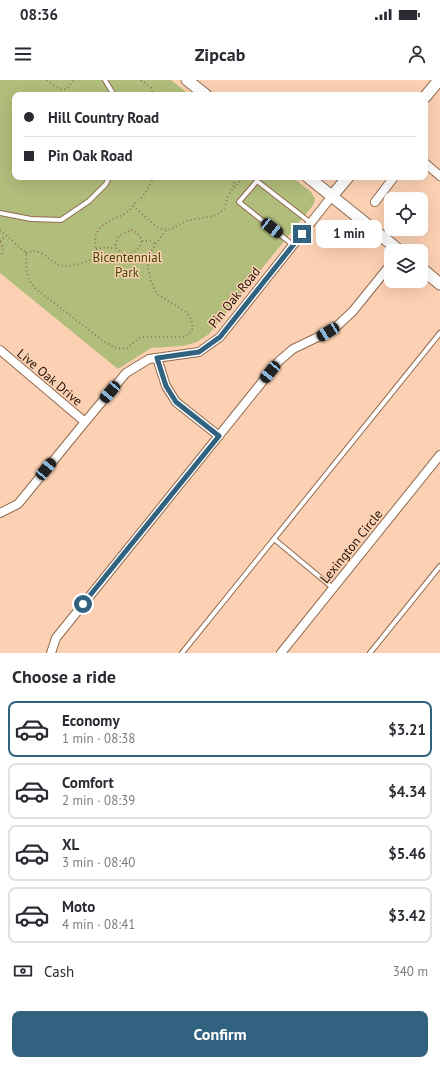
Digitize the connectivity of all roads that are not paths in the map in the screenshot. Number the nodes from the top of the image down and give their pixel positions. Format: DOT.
graph roads {
  1 [pos="105,80"];
  2 [pos="187,80"];
  3 [pos="439,80"];
  4 [pos="112,92"];
  5 [pos="202,92"];
  6 [pos="428,93"];
  7 [pos="428,166"];
  8 [pos="440,176"];
  9 [pos="108,180"];
  10 [pos="312,180"];
  11 [pos="345,180"];
  12 [pos="392,180"];
  13 [pos="332,196"];
  14 [pos="375,202"];
  15 [pos="0,213"];
  16 [pos="311,223"];
  17 [pos="391,244"];
  18 [pos="293,245"];
  19 [pos="384,273"];
  20 [pos="428,274"];
  21 [pos="440,284"];
  22 [pos="440,333"];
  23 [pos="0,350"];
  24 [pos="157,358"];
  25 [pos="84,422"];
  26 [pos="219,436"];
  27 [pos="440,455"];
  28 [pos="0,513"];
  29 [pos="274,539"];
  30 [pos="440,566"];
  31 [pos="333,588"];
  32 [pos="51,653"];
  33 [pos="182,653"];
  34 [pos="281,653"];
  35 [pos="370,653"];
  1 -- 4 [label="lane"];
  2 -- 5 [label="street"];
  3 -- 6 [label="street"];
  7 -- 8 [label="street"];
  9 -- 15 [label="lane"];
  10 -- 13 [label="street"];
  11 -- 13 [label="street, Pin Oak Road"];
  12 -- 14 [label="street"];
  13 -- 16 [label="street, Pin Oak Road"];
  13 -- 17 [label="street"];
  16 -- 18 [label="street, Pin Oak Road"];
  16 -- 18 [label="lane"];
  18 -- 24 [label="street, Pin Oak Road"];
  19 -- 26 [label="street"];
  20 -- 21 [label="street"];
  22 -- 29 [label="lane"];
  23 -- 25 [label="street, Live Oak Drive"];
  24 -- 25 [label="street, Pin Oak Road"];
  24 -- 26 [label="street"];
  25 -- 28 [label="street, Pin Oak Road"];
  26 -- 32 [label="street"];
  27 -- 31 [label="street, Lexington Circle"];
  29 -- 31 [label="lane"];
  29 -- 33 [label="lane"];
  30 -- 35 [label="lane"];
  31 -- 34 [label="street, Lexington Circle"];
}
